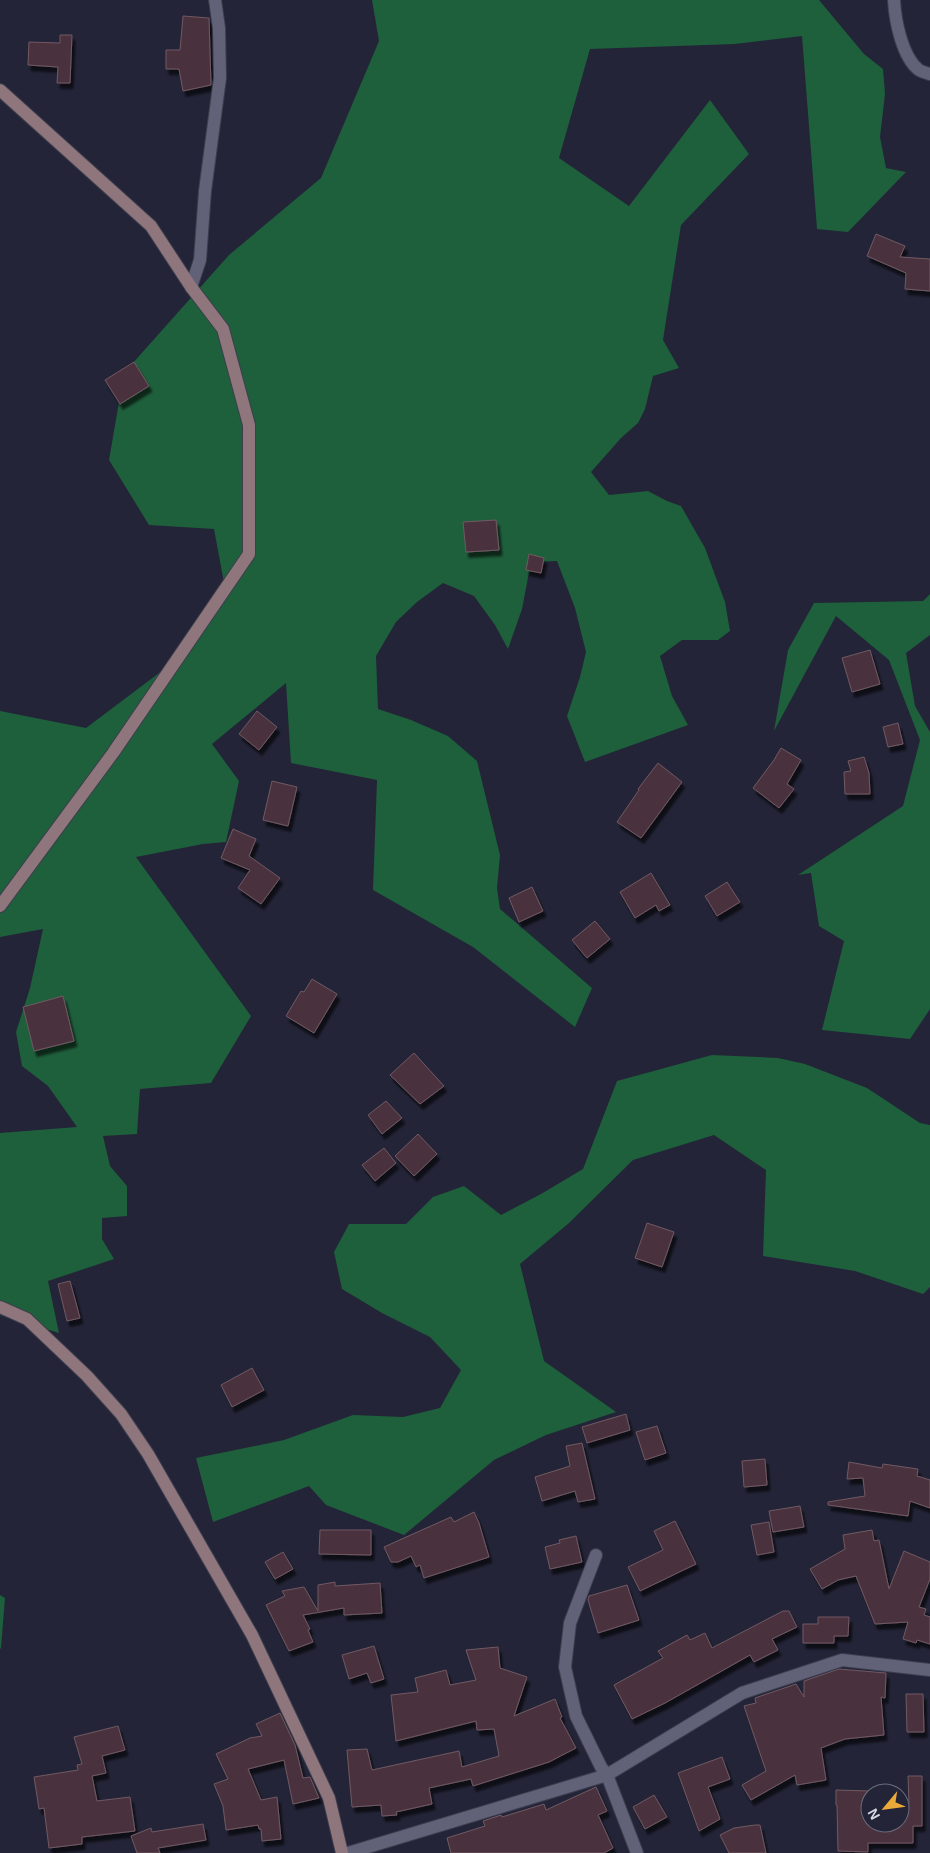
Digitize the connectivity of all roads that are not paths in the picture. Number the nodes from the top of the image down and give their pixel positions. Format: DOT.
graph roads {
  1 [pos="215,0"];
  2 [pos="894,0"];
  3 [pos="930,74"];
  4 [pos="0,90"];
  5 [pos="191,287"];
  6 [pos="0,906"];
  7 [pos="0,1307"];
  8 [pos="596,1555"];
  9 [pos="930,1670"];
  10 [pos="607,1774"];
  11 [pos="342,1853"];
  12 [pos="348,1853"];
  13 [pos="637,1853"];
  1 -- 5 [label="street"];
  2 -- 3 [label="street"];
  4 -- 5 [label="street"];
  5 -- 6 [label="street"];
  7 -- 11 [label="street"];
  8 -- 10 [label="street"];
  9 -- 10 [label="street"];
  10 -- 12 [label="street"];
  10 -- 13 [label="street"];
}
